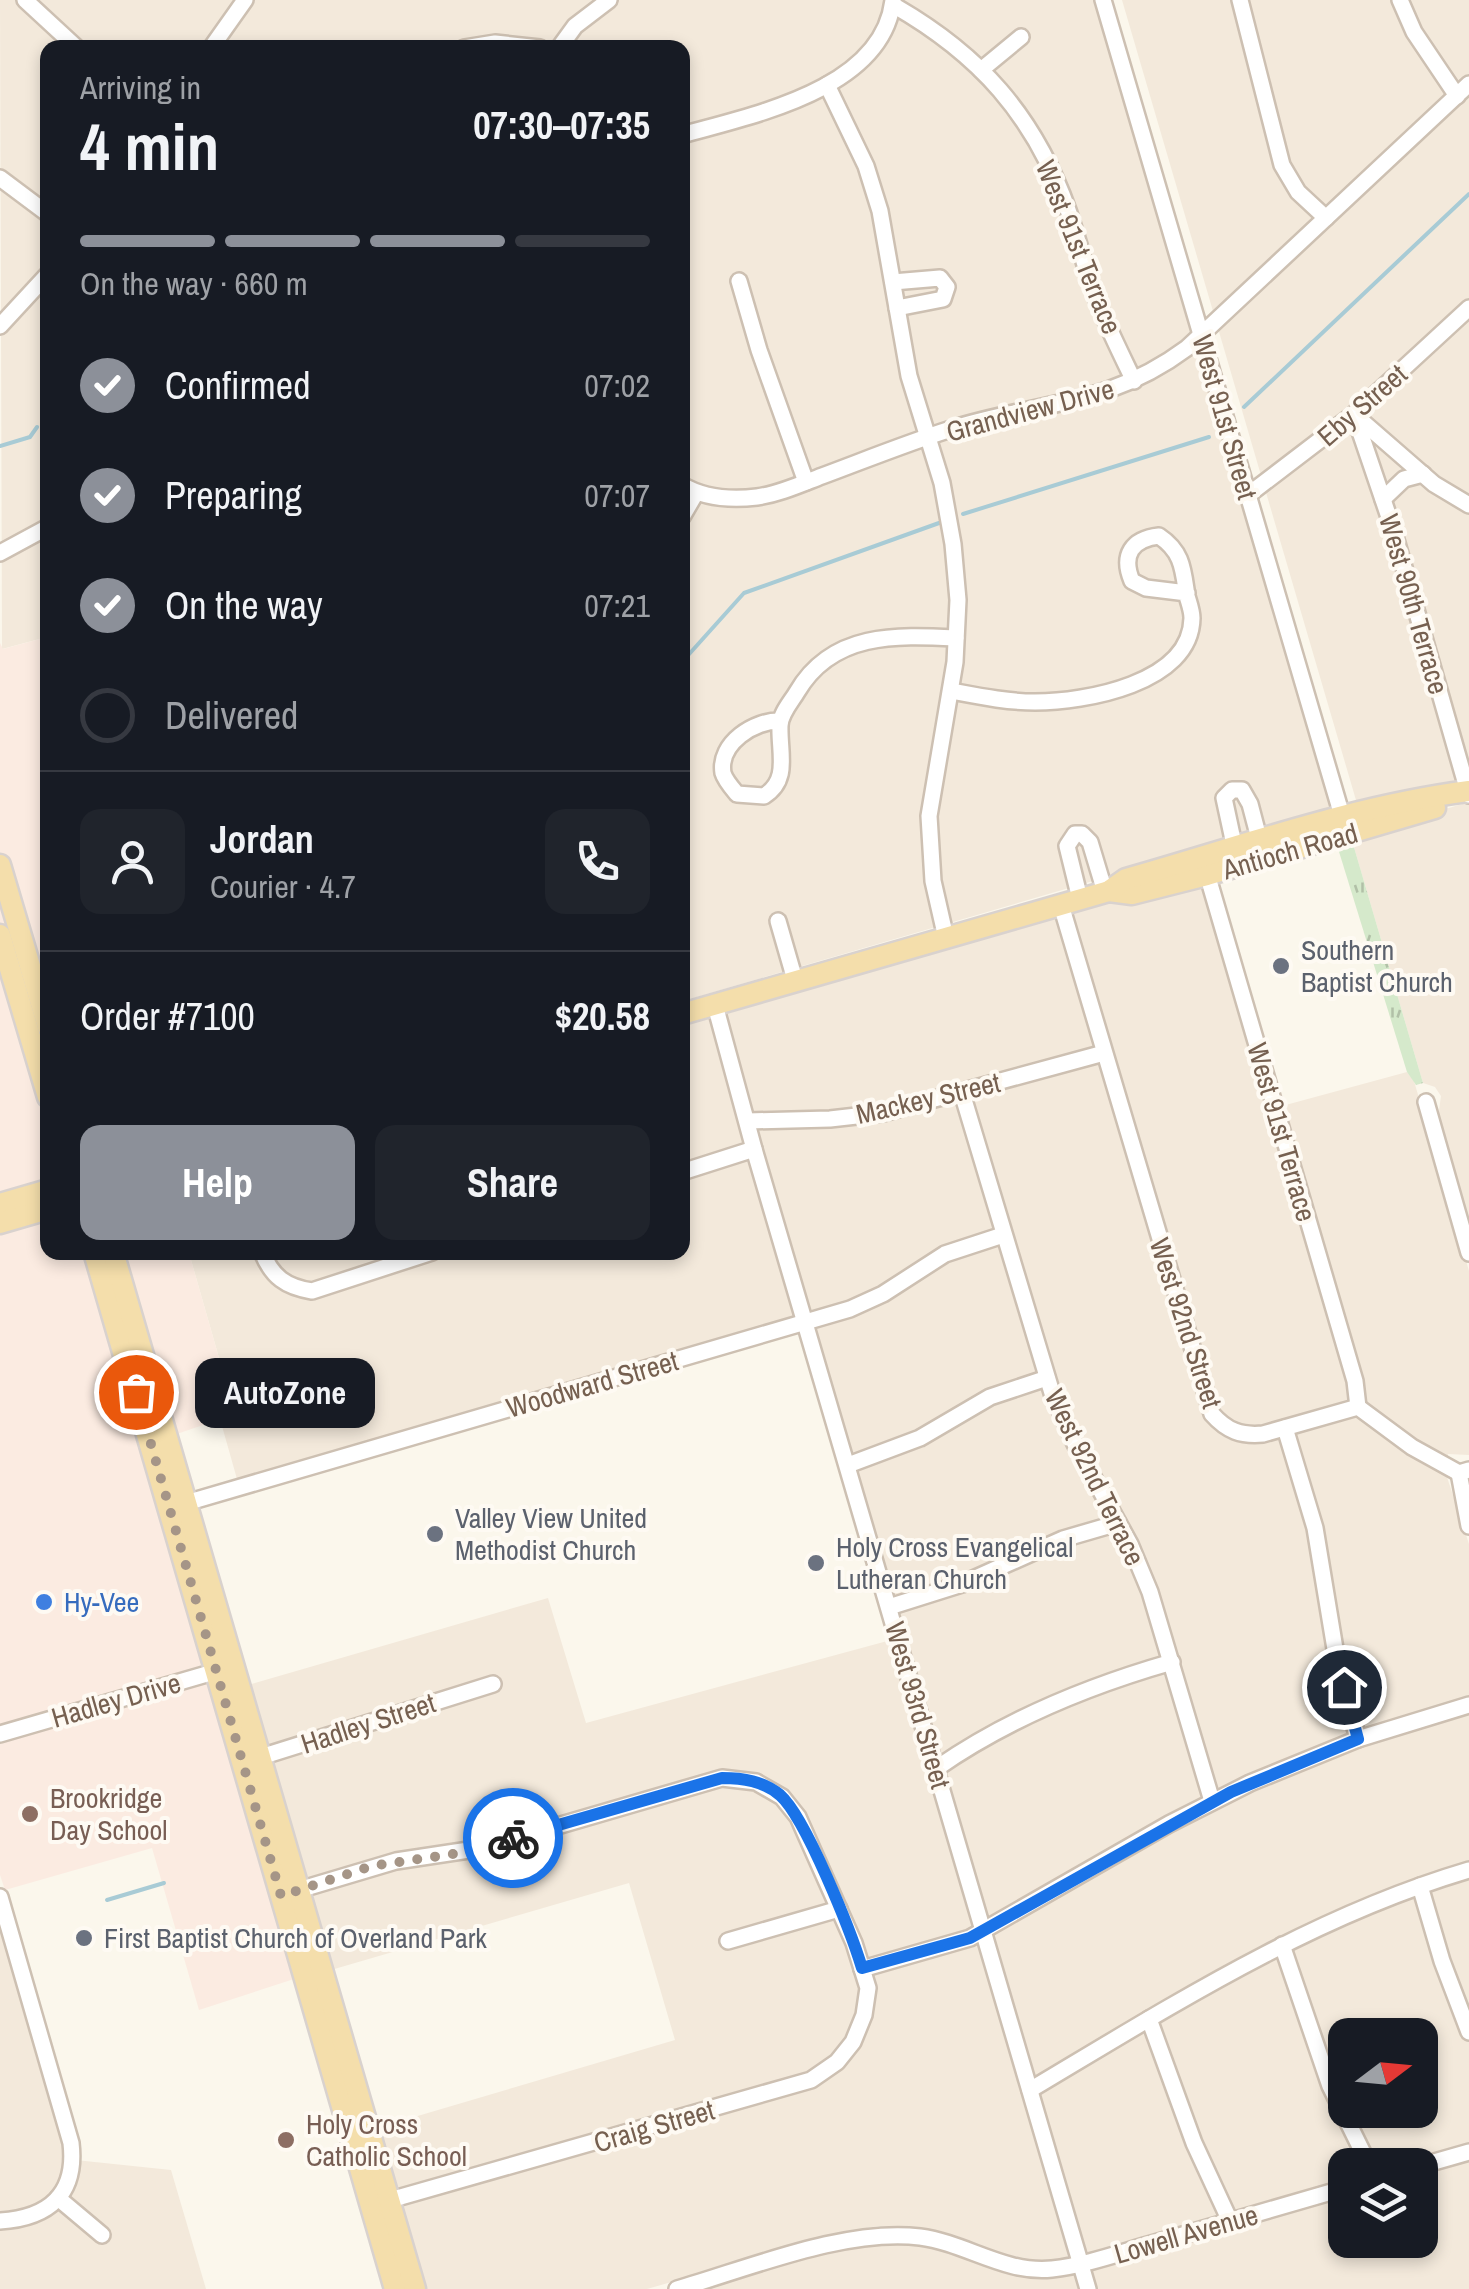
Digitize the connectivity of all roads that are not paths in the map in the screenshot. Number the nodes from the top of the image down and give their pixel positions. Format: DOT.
graph roads {
  1 [pos="25,0"];
  2 [pos="245,0"];
  3 [pos="609,0"];
  4 [pos="1103,0"];
  5 [pos="1240,0"];
  6 [pos="1400,0"];
  7 [pos="893,2"];
  8 [pos="1022,37"];
  9 [pos="68,40"];
  10 [pos="217,40"];
  11 [pos="565,40"];
  12 [pos="981,70"];
  13 [pos="827,85"];
  14 [pos="1463,90"];
  15 [pos="690,134"];
  16 [pos="0,178"];
  17 [pos="40,208"];
  18 [pos="1326,218"];
  19 [pos="738,281"];
  20 [pos="893,282"];
  21 [pos="40,283"];
  22 [pos="897,308"];
  23 [pos="1467,313"];
  24 [pos="0,326"];
  25 [pos="1201,335"];
  26 [pos="1134,381"];
  27 [pos="1354,414"];
  28 [pos="928,437"];
  29 [pos="1423,474"];
  30 [pos="806,482"];
  31 [pos="690,489"];
  32 [pos="1248,495"];
  33 [pos="1383,499"];
  34 [pos="1469,506"];
  35 [pos="40,531"];
  36 [pos="0,553"];
  37 [pos="1187,593"];
  38 [pos="956,638"];
  39 [pos="951,690"];
  40 [pos="780,721"];
  41 [pos="1469,792"];
  42 [pos="1345,826"];
  43 [pos="1260,842"];
  44 [pos="1235,849"];
  45 [pos="0,865"];
  46 [pos="1205,866"];
  47 [pos="1107,891"];
  48 [pos="1070,902"];
  49 [pos="778,921"];
  50 [pos="0,935"];
  51 [pos="946,938"];
  52 [pos="795,980"];
  53 [pos="40,1000"];
  54 [pos="716,1005"];
  55 [pos="690,1012"];
  56 [pos="1104,1053"];
  57 [pos="40,1070"];
  58 [pos="962,1093"];
  59 [pos="1426,1102"];
  60 [pos="748,1122"];
  61 [pos="754,1148"];
  62 [pos="690,1169"];
  63 [pos="40,1192"];
  64 [pos="0,1204"];
  65 [pos="40,1212"];
  66 [pos="0,1223"];
  67 [pos="1003,1236"];
  68 [pos="1469,1253"];
  69 [pos="97,1260"];
  70 [pos="116,1260"];
  71 [pos="267,1260"];
  72 [pos="407,1260"];
  73 [pos="806,1322"];
  74 [pos="1047,1378"];
  75 [pos="1358,1406"];
  76 [pos="1285,1428"];
  77 [pos="848,1466"];
  78 [pos="1464,1472"];
  79 [pos="178,1505"];
  80 [pos="1118,1523"];
  81 [pos="1469,1526"];
  82 [pos="889,1607"];
  83 [pos="1172,1662"];
  84 [pos="225,1668"];
  85 [pos="493,1684"];
  86 [pos="1469,1705"];
  87 [pos="0,1734"];
  88 [pos="1358,1739"];
  89 [pos="251,1760"];
  90 [pos="938,1768"];
  91 [pos="1212,1802"];
  92 [pos="1469,1870"];
  93 [pos="1420,1886"];
  94 [pos="290,1892"];
  95 [pos="0,1897"];
  96 [pos="839,1908"];
  97 [pos="984,1931"];
  98 [pos="728,1942"];
  99 [pos="1282,1945"];
  100 [pos="862,1968"];
  101 [pos="1149,2019"];
  102 [pos="1469,2032"];
  103 [pos="1030,2090"];
  104 [pos="1361,2148"];
  105 [pos="1469,2152"];
  106 [pos="1438,2161"];
  107 [pos="1328,2193"];
  108 [pos="58,2198"];
  109 [pos="390,2200"];
  110 [pos="374,2216"];
  111 [pos="0,2221"];
  112 [pos="1230,2221"];
  113 [pos="102,2235"];
  114 [pos="1081,2264"];
  115 [pos="395,2289"];
  116 [pos="414,2289"];
  117 [pos="677,2289"];
  118 [pos="1088,2289"];
  1 -- 9 [label="street"];
  2 -- 10 [label="street"];
  3 -- 11 [label="street"];
  4 -- 25 [label="street, West 91st Street"];
  5 -- 18 [label="street"];
  6 -- 14 [label="street"];
  7 -- 12 [label="street, West 91st Terrace"];
  7 -- 13 [label="street"];
  8 -- 12 [label="street"];
  12 -- 26 [label="street, West 91st Terrace"];
  13 -- 15 [label="street"];
  13 -- 20 [label="street"];
  14 -- 18 [label="street, Grandview Drive"];
  16 -- 17 [label="street"];
  18 -- 25 [label="street, Grandview Drive"];
  19 -- 30 [label="street"];
  20 -- 22 [label="street"];
  20 -- 22 [label="street"];
  21 -- 24 [label="street"];
  22 -- 28 [label="street"];
  23 -- 27 [label="street, Eby Street"];
  25 -- 26 [label="street, Grandview Drive"];
  25 -- 32 [label="street, West 91st Street"];
  26 -- 28 [label="street, Grandview Drive"];
  27 -- 29 [label="street"];
  27 -- 32 [label="street, Eby Street"];
  27 -- 33 [label="street, West 90th Terrace"];
  28 -- 30 [label="street, Grandview Drive"];
  28 -- 38 [label="street"];
  29 -- 33 [label="street"];
  29 -- 34 [label="street"];
  30 -- 31 [label="street, Grandview Drive"];
  32 -- 42 [label="street, West 91st Street"];
  33 -- 41 [label="street, West 90th Terrace"];
  35 -- 36 [label="street"];
  37 -- 37 [label="street"];
  37 -- 39 [label="street"];
  38 -- 39 [label="street"];
  38 -- 40 [label="street"];
  39 -- 51 [label="street"];
  40 -- 40 [label="street"];
  41 -- 42 [label="main road, Antioch Road"];
  42 -- 43 [label="main road, Antioch Road"];
  42 -- 46 [label="main road, Antioch Road"];
  43 -- 44 [label="main road, Antioch Road"];
  43 -- 44 [label="street, Antioch Road"];
  44 -- 46 [label="main road, Antioch Road"];
  45 -- 53 [label="main road"];
  46 -- 47 [label="main road, Antioch Road"];
  46 -- 75 [label="street, West 91st Terrace"];
  47 -- 48 [label="main road, Antioch Road"];
  47 -- 48 [label="street"];
  48 -- 51 [label="main road, Antioch Road"];
  48 -- 56 [label="street, West 92nd Street"];
  49 -- 52 [label="street"];
  50 -- 57 [label="main road"];
  51 -- 52 [label="main road, Antioch Road"];
  52 -- 54 [label="main road, Antioch Road"];
  54 -- 55 [label="main road, Antioch Road"];
  54 -- 60 [label="street, West 93rd Street"];
  56 -- 58 [label="street, Mackey Street"];
  56 -- 76 [label="street, West 92nd Street"];
  58 -- 60 [label="street, Mackey Street"];
  58 -- 67 [label="street, West 92nd Terrace"];
  59 -- 68 [label="street"];
  60 -- 61 [label="street, West 93rd Street"];
  61 -- 62 [label="street"];
  61 -- 73 [label="street, West 93rd Street"];
  63 -- 64 [label="main road"];
  65 -- 66 [label="main road"];
  67 -- 73 [label="street, Woodward Street"];
  67 -- 74 [label="street, West 92nd Terrace"];
  69 -- 79 [label="main road"];
  70 -- 79 [label="main road"];
  71 -- 72 [label="street"];
  73 -- 77 [label="street, West 93rd Street"];
  73 -- 79 [label="street, Woodward Street"];
  74 -- 77 [label="street"];
  74 -- 80 [label="street, West 92nd Terrace"];
  75 -- 76 [label="street"];
  75 -- 78 [label="street"];
  76 -- 88 [label="street"];
  77 -- 82 [label="street, West 93rd Street"];
  78 -- 81 [label="street"];
  79 -- 84 [label="main road"];
  80 -- 82 [label="street"];
  80 -- 83 [label="street, West 92nd Terrace"];
  82 -- 90 [label="street, West 93rd Street"];
  83 -- 90 [label="street"];
  83 -- 91 [label="street, West 92nd Terrace"];
  84 -- 87 [label="street, Hadley Drive"];
  84 -- 89 [label="main road"];
  85 -- 89 [label="street, Hadley Street"];
  86 -- 88 [label="street"];
  88 -- 91 [label="street"];
  89 -- 94 [label="main road"];
  90 -- 97 [label="street, West 93rd Street"];
  91 -- 97 [label="street"];
  92 -- 93 [label="street"];
  93 -- 99 [label="street"];
  93 -- 102 [label="street"];
  94 -- 96 [label="street"];
  94 -- 109 [label="main road"];
  94 -- 110 [label="main road"];
  95 -- 108 [label="street"];
  96 -- 98 [label="street"];
  96 -- 100 [label="street"];
  97 -- 100 [label="street"];
  97 -- 103 [label="street, West 93rd Street"];
  99 -- 101 [label="street"];
  99 -- 104 [label="street"];
  100 -- 109 [label="street, Craig Street"];
  101 -- 103 [label="street"];
  101 -- 112 [label="street"];
  103 -- 114 [label="street, West 93rd Street"];
  105 -- 106 [label="street"];
  107 -- 112 [label="street, Lowell Avenue"];
  108 -- 111 [label="street"];
  108 -- 113 [label="street"];
  109 -- 110 [label="street, Craig Street"];
  109 -- 116 [label="main road"];
  110 -- 115 [label="main road"];
  112 -- 114 [label="street, Lowell Avenue"];
  114 -- 117 [label="street, Lowell Avenue"];
  114 -- 118 [label="street, West 93rd Street"];
}
